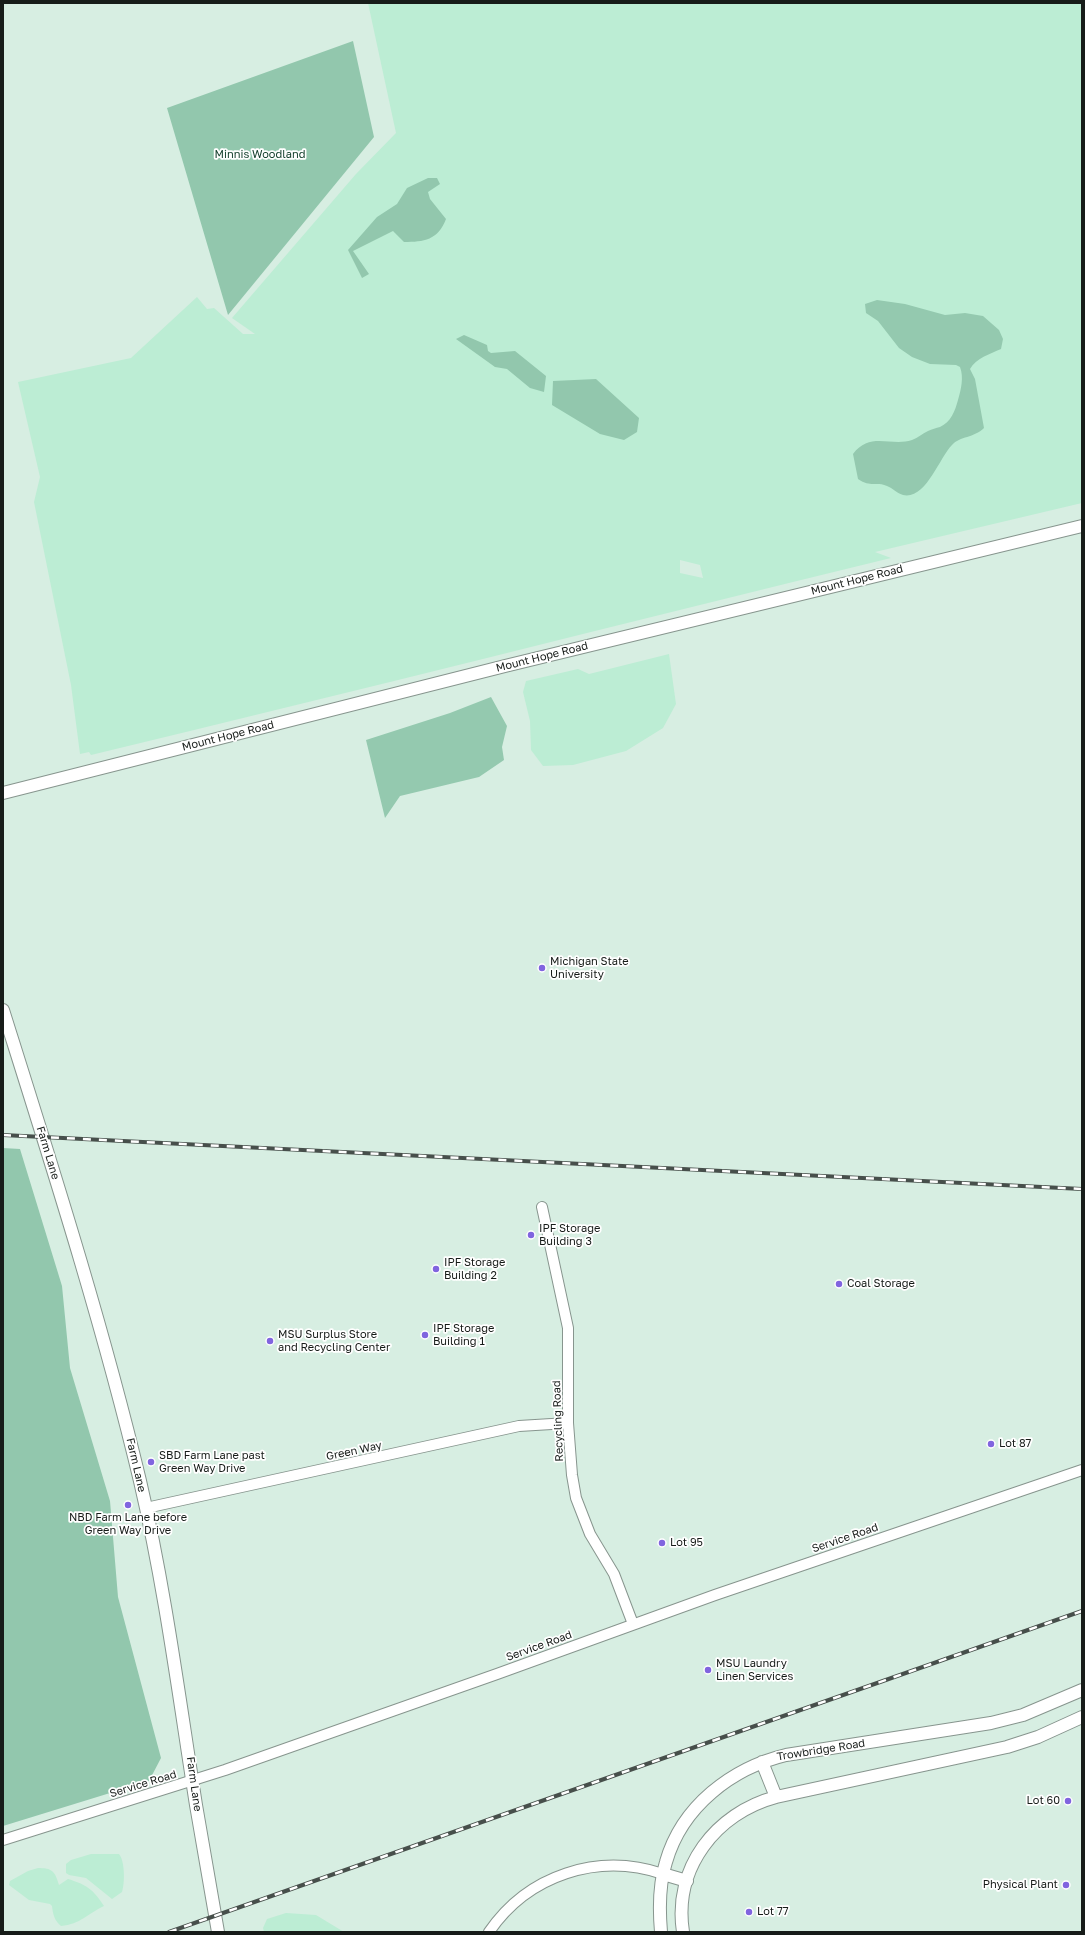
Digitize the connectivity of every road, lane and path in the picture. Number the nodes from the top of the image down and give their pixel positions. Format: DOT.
graph roads {
  1 [pos="1082,526"];
  2 [pos="3,793"];
  3 [pos="3,1010"];
  4 [pos="542,1207"];
  5 [pos="568,1423"];
  6 [pos="1082,1470"];
  7 [pos="146,1508"];
  8 [pos="633,1624"];
  9 [pos="1082,1690"];
  10 [pos="1082,1717"];
  11 [pos="762,1762"];
  12 [pos="193,1781"];
  13 [pos="776,1797"];
  14 [pos="3,1840"];
  15 [pos="662,1874"];
  16 [pos="687,1881"];
  17 [pos="218,1932"];
  18 [pos="489,1932"];
  19 [pos="661,1932"];
  20 [pos="683,1932"];
  1 -- 2 [label="street, Mount Hope Road"];
  3 -- 7 [label="street, Farm Lane"];
  4 -- 5 [label="street, Recycling Road"];
  5 -- 7 [label="street, Green Way"];
  5 -- 8 [label="street, Recycling Road"];
  6 -- 8 [label="street, Service Road"];
  7 -- 12 [label="street, Farm Lane"];
  8 -- 12 [label="street, Service Road"];
  9 -- 11 [label="street, Trowbridge Road"];
  10 -- 13 [label="street"];
  11 -- 13 [label="street"];
  11 -- 15 [label="street, Trowbridge Road"];
  12 -- 14 [label="street, Service Road"];
  12 -- 17 [label="street, Farm Lane"];
  13 -- 16 [label="street"];
  15 -- 16 [label="street"];
  15 -- 18 [label="street"];
  15 -- 19 [label="street, Trowbridge Road"];
  16 -- 20 [label="street"];
}
